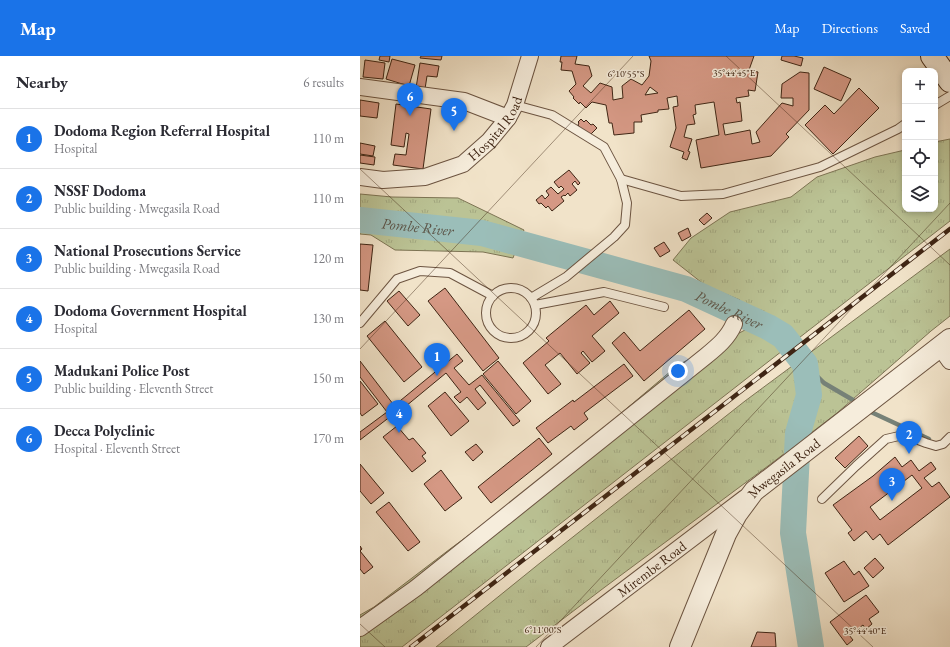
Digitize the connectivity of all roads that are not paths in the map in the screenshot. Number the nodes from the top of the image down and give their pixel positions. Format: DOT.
graph roads {
  1 [pos="530,56"];
  2 [pos="932,56"];
  3 [pos="950,81"];
  4 [pos="360,87"];
  5 [pos="950,96"];
  6 [pos="937,104"];
  7 [pos="511,111"];
  8 [pos="902,126"];
  9 [pos="360,177"];
  10 [pos="621,179"];
  11 [pos="493,296"];
  12 [pos="533,302"];
  13 [pos="664,307"];
  14 [pos="360,323"];
  15 [pos="734,324"];
  16 [pos="947,349"];
  17 [pos="950,437"];
  18 [pos="754,491"];
  19 [pos="822,499"];
  20 [pos="360,628"];
  21 [pos="549,647"];
  22 [pos="680,647"];
  1 -- 7 [label="street, Hospital Road"];
  2 -- 3 [label="main road"];
  4 -- 7 [label="street"];
  5 -- 6 [label="lane"];
  7 -- 9 [label="street, Hospital Road"];
  7 -- 10 [label="lane"];
  8 -- 10 [label="lane"];
  10 -- 12 [label="lane"];
  11 -- 12 [label="lane"];
  11 -- 12 [label="lane"];
  11 -- 14 [label="lane"];
  12 -- 13 [label="lane"];
  15 -- 20 [label="street"];
  16 -- 18 [label="street, Mwegasila Road"];
  17 -- 19 [label="lane"];
  18 -- 21 [label="street, Mirembe Road"];
  18 -- 22 [label="street, Mwegasila Road"];
}
